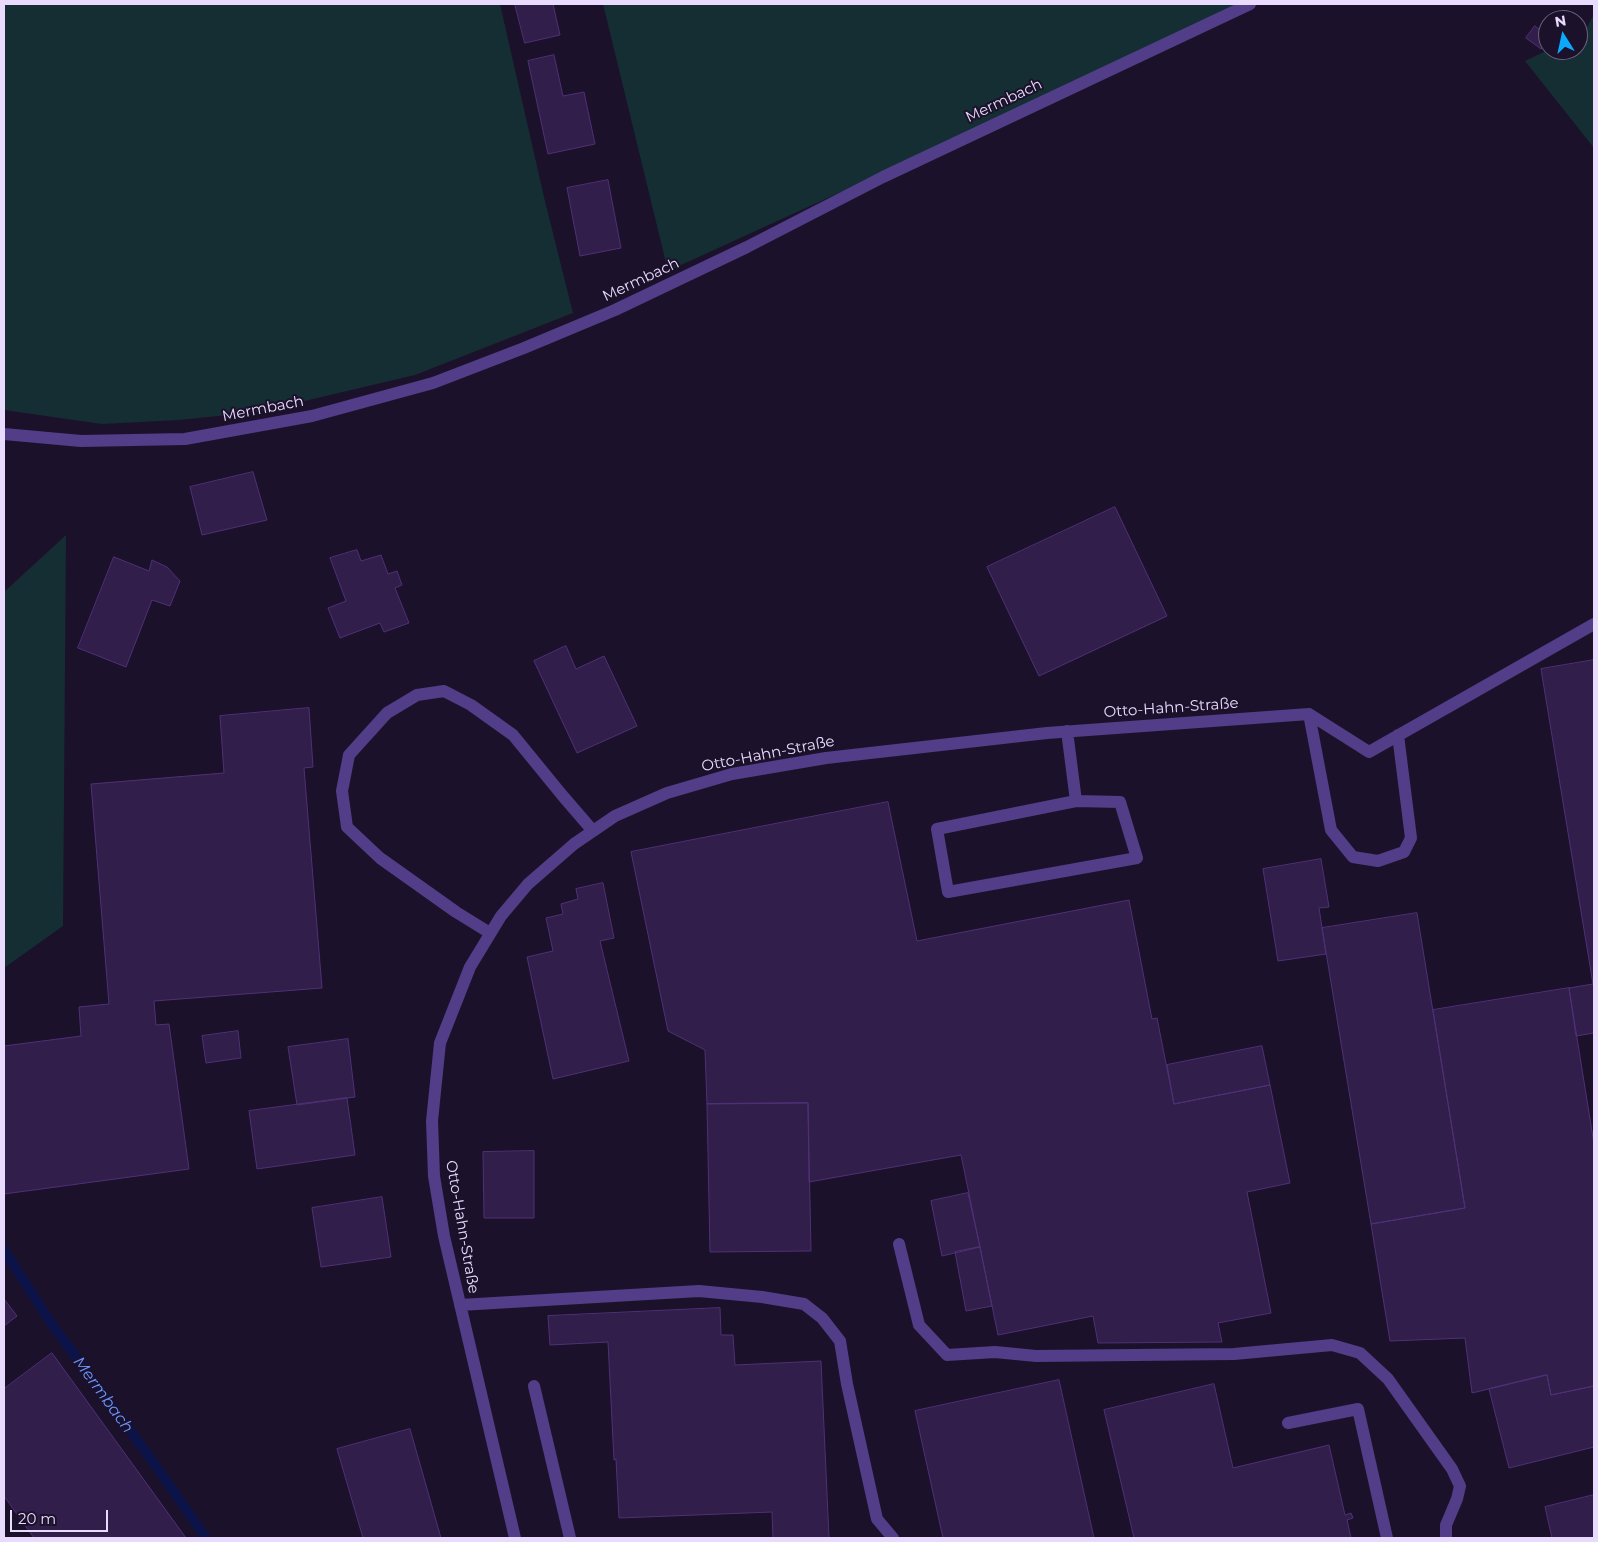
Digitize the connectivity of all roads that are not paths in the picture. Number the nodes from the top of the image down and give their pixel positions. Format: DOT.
graph roads {
  1 [pos="1250,4"];
  2 [pos="4,434"];
  3 [pos="1594,624"];
  4 [pos="1308,714"];
  5 [pos="1067,731"];
  6 [pos="1398,735"];
  7 [pos="1076,801"];
  8 [pos="594,831"];
  9 [pos="490,933"];
  10 [pos="899,1244"];
  11 [pos="460,1305"];
  12 [pos="534,1386"];
  13 [pos="1288,1423"];
  14 [pos="515,1538"];
  15 [pos="570,1538"];
  16 [pos="893,1538"];
  17 [pos="1387,1538"];
  18 [pos="1446,1538"];
  1 -- 2 [label="street, Mermbach"];
  3 -- 6 [label="street"];
  4 -- 5 [label="street, Otto-Hahn-Straße"];
  4 -- 6 [label="street"];
  4 -- 6 [label="street"];
  5 -- 7 [label="street"];
  5 -- 8 [label="street, Otto-Hahn-Straße"];
  7 -- 7 [label="street"];
  8 -- 9 [label="street, Otto-Hahn-Straße"];
  8 -- 9 [label="street"];
  9 -- 11 [label="street, Otto-Hahn-Straße"];
  10 -- 18 [label="street"];
  11 -- 14 [label="street, Otto-Hahn-Straße"];
  11 -- 16 [label="street"];
  12 -- 15 [label="street"];
  13 -- 17 [label="street"];
}
